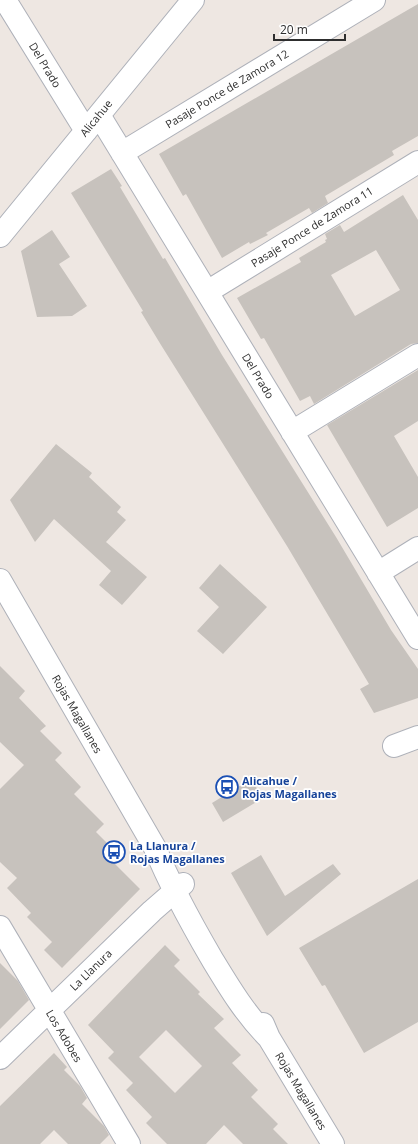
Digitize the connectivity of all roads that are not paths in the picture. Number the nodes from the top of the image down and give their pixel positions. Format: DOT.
graph roads {
  1 [pos="5,0"];
  2 [pos="193,0"];
  3 [pos="374,0"];
  4 [pos="92,123"];
  5 [pos="122,153"];
  6 [pos="418,162"];
  7 [pos="0,236"];
  8 [pos="207,292"];
  9 [pos="418,355"];
  10 [pos="292,432"];
  11 [pos="418,548"];
  12 [pos="378,572"];
  13 [pos="0,580"];
  14 [pos="418,638"];
  15 [pos="418,737"];
  16 [pos="394,746"];
  17 [pos="178,888"];
  18 [pos="0,927"];
  19 [pos="49,1010"];
  20 [pos="0,1058"];
  21 [pos="129,1144"];
  22 [pos="334,1144"];
  1 -- 4 [label="street, Del Prado"];
  2 -- 4 [label="street, Alicahue"];
  3 -- 5 [label="street, Pasaje Ponce de Zamora 12"];
  4 -- 5 [label="street, Del Prado"];
  4 -- 7 [label="street, Alicahue"];
  5 -- 8 [label="street, Del Prado"];
  6 -- 8 [label="street, Pasaje Ponce de Zamora 11"];
  8 -- 10 [label="street, Del Prado"];
  9 -- 10 [label="street"];
  10 -- 12 [label="street, Del Prado"];
  11 -- 12 [label="street"];
  12 -- 14 [label="street, Del Prado"];
  13 -- 17 [label="street, Rojas Magallanes"];
  15 -- 16 [label="street"];
  17 -- 19 [label="street, La Llanura"];
  17 -- 22 [label="street, Rojas Magallanes"];
  18 -- 19 [label="street, Los Adobes"];
  19 -- 20 [label="street, La Llanura"];
  19 -- 21 [label="street, Los Adobes"];
}
